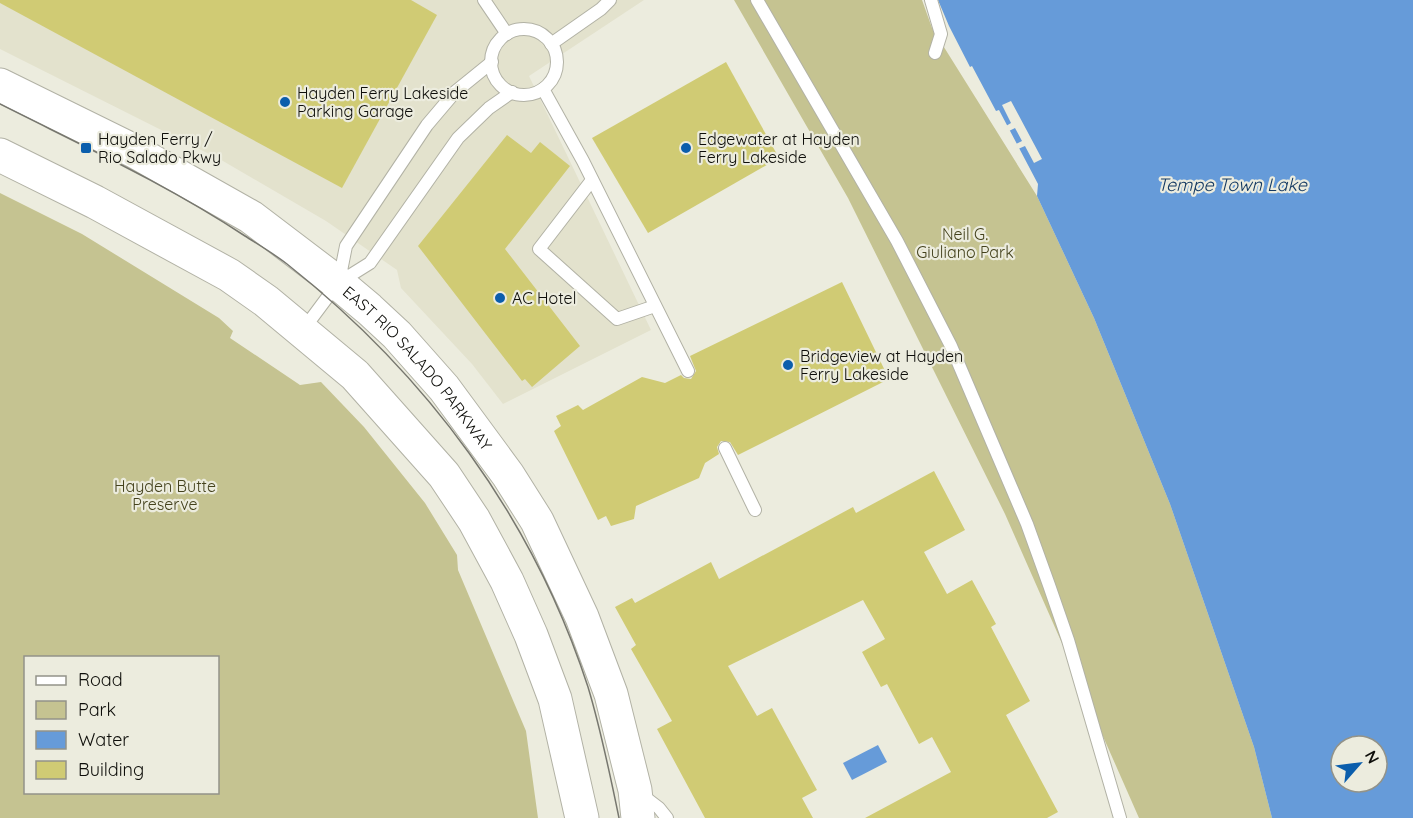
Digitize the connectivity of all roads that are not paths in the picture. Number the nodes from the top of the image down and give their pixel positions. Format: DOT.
graph roads {
  1 [pos="484,0"];
  2 [pos="610,0"];
  3 [pos="757,0"];
  4 [pos="931,0"];
  5 [pos="507,34"];
  6 [pos="551,44"];
  7 [pos="935,53"];
  8 [pos="492,62"];
  9 [pos="0,85"];
  10 [pos="543,89"];
  11 [pos="512,92"];
  12 [pos="0,155"];
  13 [pos="592,180"];
  14 [pos="338,283"];
  15 [pos="655,306"];
  16 [pos="303,331"];
  17 [pos="688,371"];
  18 [pos="725,448"];
  19 [pos="755,510"];
  20 [pos="636,804"];
  21 [pos="582,818"];
  22 [pos="667,818"];
  23 [pos="1120,818"];
  1 -- 5 [label="lane"];
  2 -- 6 [label="lane"];
  3 -- 23 [label="lane"];
  4 -- 7 [label="lane"];
  5 -- 6 [label="lane"];
  5 -- 8 [label="lane"];
  6 -- 10 [label="lane"];
  8 -- 11 [label="lane"];
  8 -- 14 [label="lane"];
  9 -- 14 [label="main road, EAST RIO SALADO PARKWAY"];
  10 -- 11 [label="lane"];
  10 -- 13 [label="lane"];
  11 -- 14 [label="lane"];
  12 -- 16 [label="main road"];
  13 -- 15 [label="lane"];
  13 -- 15 [label="lane"];
  14 -- 16 [label="lane"];
  14 -- 20 [label="main road, EAST RIO SALADO PARKWAY"];
  15 -- 17 [label="lane"];
  16 -- 21 [label="main road"];
  18 -- 19 [label="lane"];
  20 -- 22 [label="lane"];
}
